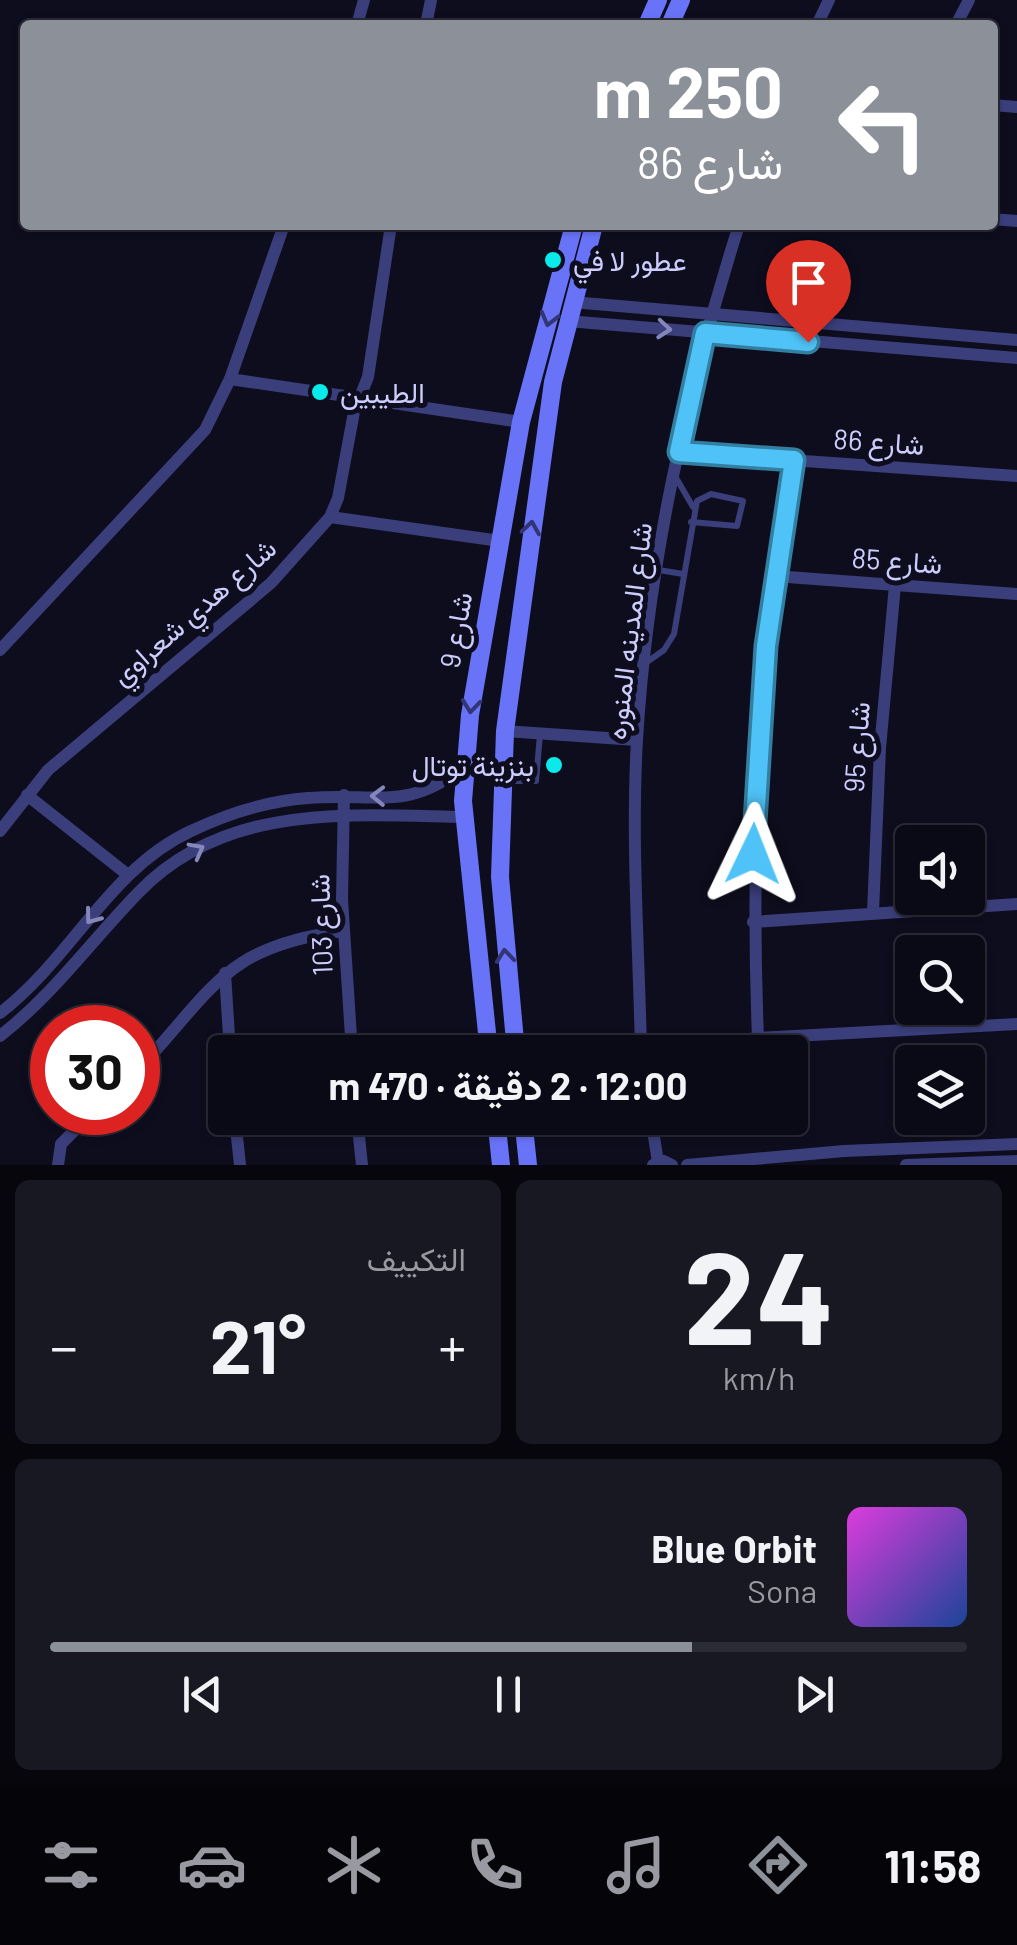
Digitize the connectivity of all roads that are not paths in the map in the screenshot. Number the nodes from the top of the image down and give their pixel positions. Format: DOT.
graph roads {
  1 [pos="282,230"];
  2 [pos="390,230"];
  3 [pos="573,230"];
  4 [pos="593,230"];
  5 [pos="736,230"];
  6 [pos="569,312"];
  7 [pos="710,315"];
  8 [pos="705,333"];
  9 [pos="948,337"];
  10 [pos="989,338"];
  11 [pos="1017,340"];
  12 [pos="946,353"];
  13 [pos="987,356"];
  14 [pos="1017,358"];
  15 [pos="230,379"];
  16 [pos="361,396"];
  17 [pos="522,422"];
  18 [pos="679,452"];
  19 [pos="794,460"];
  20 [pos="675,476"];
  21 [pos="1017,476"];
  22 [pos="694,508"];
  23 [pos="330,517"];
  24 [pos="691,522"];
  25 [pos="500,541"];
  26 [pos="658,570"];
  27 [pos="683,574"];
  28 [pos="774,576"];
  29 [pos="490,583"];
  30 [pos="895,585"];
  31 [pos="521,589"];
  32 [pos="1017,594"];
  33 [pos="481,634"];
  34 [pos="516,635"];
  35 [pos="0,650"];
  36 [pos="645,664"];
  37 [pos="506,731"];
  38 [pos="540,734"];
  39 [pos="637,740"];
  40 [pos="466,765"];
  41 [pos="502,781"];
  42 [pos="27,795"];
  43 [pos="419,795"];
  44 [pos="344,796"];
  45 [pos="344,815"];
  46 [pos="424,816"];
  47 [pos="466,822"];
  48 [pos="500,828"];
  49 [pos="0,831"];
  50 [pos="128,875"];
  51 [pos="500,877"];
  52 [pos="472,878"];
  53 [pos="1017,904"];
  54 [pos="873,912"];
  55 [pos="754,922"];
  56 [pos="343,931"];
  57 [pos="225,974"];
  58 [pos="0,1013"];
  59 [pos="1017,1024"];
  60 [pos="229,1035"];
  61 [pos="351,1035"];
  62 [pos="488,1035"];
  63 [pos="514,1035"];
  64 [pos="642,1035"];
  65 [pos="758,1035"];
  66 [pos="808,1035"];
  67 [pos="0,1036"];
  68 [pos="160,1046"];
  69 [pos="70,1135"];
  70 [pos="237,1135"];
  71 [pos="359,1135"];
  72 [pos="498,1135"];
  73 [pos="525,1135"];
  74 [pos="658,1135"];
  75 [pos="1017,1144"];
  76 [pos="1017,1161"];
  77 [pos="670,1164"];
  78 [pos="58,1165"];
  79 [pos="240,1165"];
  80 [pos="362,1165"];
  81 [pos="501,1165"];
  82 [pos="528,1165"];
  83 [pos="906,1165"];
  1 -- 15 [label="street"];
  2 -- 16 [label="street, شارع هدي شعراوي"];
  3 -- 17 [label="main road, شارع 9, one-way"];
  4 -- 6 [label="main road"];
  5 -- 7 [label="street, شارع المدينه المنوره"];
  6 -- 7 [label="street"];
  6 -- 8 [label="street, one-way"];
  31 -- 6 [label="main road, one-way"];
  7 -- 8 [label="street, شارع المدينه المنوره"];
  7 -- 9 [label="street"];
  8 -- 12 [label="street"];
  8 -- 18 [label="street, شارع المدينه المنوره"];
  9 -- 10 [label="street"];
  9 -- 12 [label="street"];
  10 -- 11 [label="street"];
  10 -- 13 [label="street"];
  12 -- 13 [label="street"];
  13 -- 14 [label="street"];
  15 -- 16 [label="street"];
  15 -- 35 [label="street"];
  16 -- 17 [label="street"];
  16 -- 23 [label="street, شارع هدي شعراوي"];
  17 -- 25 [label="main road, شارع 9"];
  18 -- 19 [label="street, شارع 86"];
  18 -- 20 [label="street, شارع المدينه المنوره"];
  19 -- 21 [label="street, شارع 86"];
  19 -- 28 [label="street"];
  20 -- 22 [label="lane"];
  20 -- 26 [label="street, شارع المدينه المنوره"];
  22 -- 24 [label="lane"];
  22 -- 24 [label="lane"];
  23 -- 25 [label="street"];
  23 -- 42 [label="street, شارع هدي شعراوي"];
  24 -- 27 [label="lane"];
  25 -- 29 [label="main road, شارع 9"];
  26 -- 27 [label="lane"];
  26 -- 36 [label="street, شارع المدينه المنوره"];
  27 -- 36 [label="lane"];
  28 -- 30 [label="street, شارع 85"];
  28 -- 55 [label="street"];
  29 -- 31 [label="main road"];
  29 -- 33 [label="main road, شارع 9"];
  30 -- 32 [label="street, شارع 85"];
  30 -- 54 [label="street, شارع 95"];
  31 -- 34 [label="main road"];
  33 -- 34 [label="main road"];
  33 -- 40 [label="main road, شارع 9, one-way"];
  34 -- 37 [label="main road"];
  36 -- 39 [label="street, شارع المدينه المنوره"];
  37 -- 38 [label="street"];
  37 -- 41 [label="main road"];
  38 -- 39 [label="street"];
  38 -- 41 [label="lane"];
  39 -- 64 [label="street, شارع المدينه المنوره"];
  40 -- 43 [label="street"];
  40 -- 47 [label="main road, شارع 9"];
  41 -- 48 [label="main road"];
  42 -- 49 [label="street, شارع هدي شعراوي"];
  42 -- 50 [label="street"];
  43 -- 44 [label="street, one-way"];
  43 -- 46 [label="street"];
  44 -- 45 [label="street, شارع 103"];
  44 -- 50 [label="street"];
  45 -- 46 [label="street"];
  45 -- 56 [label="street, شارع 103"];
  67 -- 45 [label="street, one-way"];
  46 -- 47 [label="street"];
  47 -- 48 [label="main road"];
  47 -- 52 [label="main road, شارع 9"];
  48 -- 51 [label="main road"];
  50 -- 58 [label="street, one-way"];
  51 -- 52 [label="main road"];
  63 -- 51 [label="main road, one-way"];
  52 -- 62 [label="main road, شارع 9"];
  53 -- 54 [label="street"];
  54 -- 55 [label="street"];
  55 -- 65 [label="street"];
  56 -- 57 [label="street"];
  56 -- 61 [label="street, شارع 103"];
  57 -- 60 [label="street"];
  57 -- 68 [label="street"];
  59 -- 66 [label="street"];
  69 -- 78 [label="street"];
  70 -- 79 [label="street"];
  71 -- 80 [label="street"];
  72 -- 81 [label="main road"];
  73 -- 82 [label="main road"];
  74 -- 77 [label="street"];
  75 -- 77 [label="street"];
  76 -- 83 [label="street"];
}
